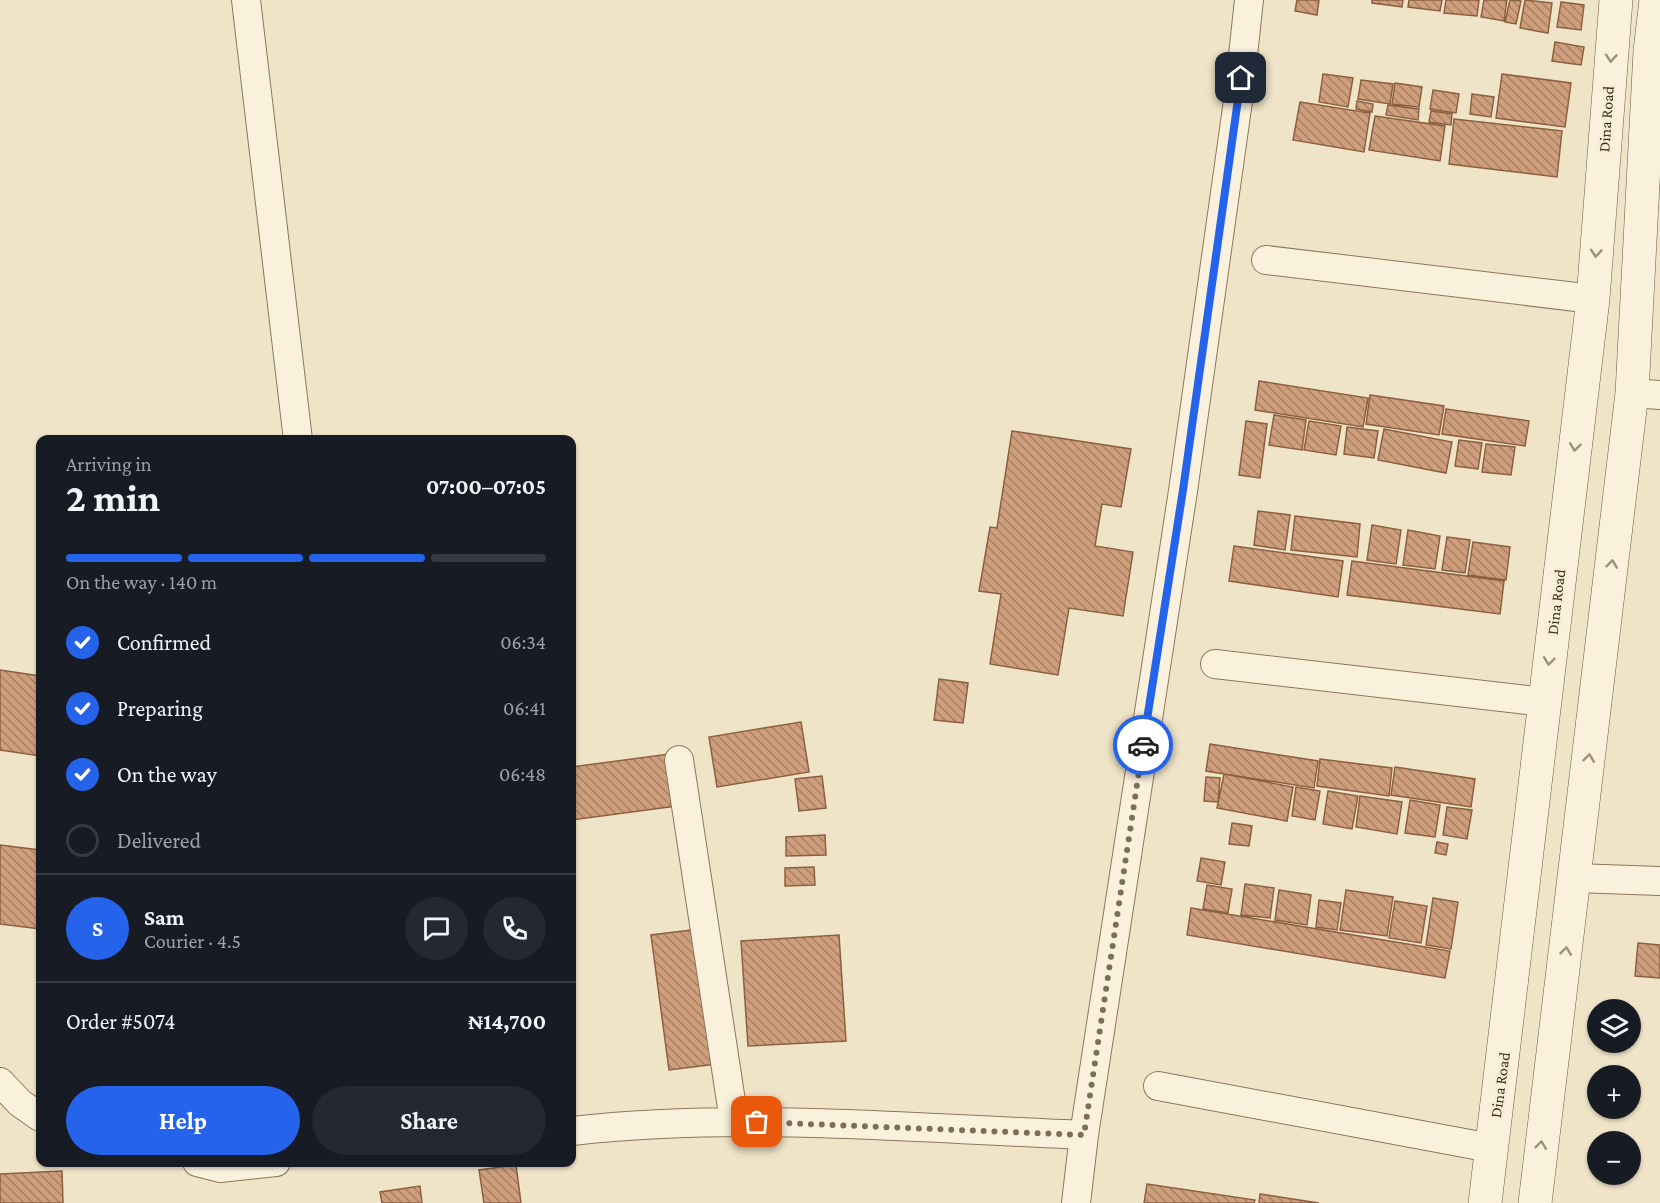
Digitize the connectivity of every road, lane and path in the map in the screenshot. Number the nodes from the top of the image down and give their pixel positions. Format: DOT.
graph roads {
  1 [pos="246,0"];
  2 [pos="1249,0"];
  3 [pos="1616,0"];
  4 [pos="1656,0"];
  5 [pos="1266,260"];
  6 [pos="1593,299"];
  7 [pos="1646,394"];
  8 [pos="297,435"];
  9 [pos="1215,664"];
  10 [pos="1544,702"];
  11 [pos="678,760"];
  12 [pos="1575,878"];
  13 [pos="1660,882"];
  14 [pos="0,1082"];
  15 [pos="1158,1086"];
  16 [pos="36,1114"];
  17 [pos="734,1121"];
  18 [pos="576,1131"];
  19 [pos="1084,1135"];
  20 [pos="1491,1148"];
  21 [pos="1076,1203"];
  22 [pos="1485,1203"];
  23 [pos="1535,1203"];
  1 -- 8 [label="street"];
  2 -- 19 [label="street"];
  3 -- 6 [label="street, Dina Road, one-way"];
  4 -- 7 [label="street"];
  5 -- 6 [label="street"];
  6 -- 10 [label="street, Dina Road, one-way"];
  12 -- 7 [label="street, one-way"];
  9 -- 10 [label="street"];
  10 -- 20 [label="street, Dina Road"];
  11 -- 17 [label="street"];
  12 -- 13 [label="street"];
  23 -- 12 [label="street, one-way"];
  14 -- 16 [label="street"];
  15 -- 20 [label="street"];
  17 -- 18 [label="street"];
  17 -- 19 [label="street"];
  19 -- 21 [label="street"];
  20 -- 22 [label="street, Dina Road"];
}
